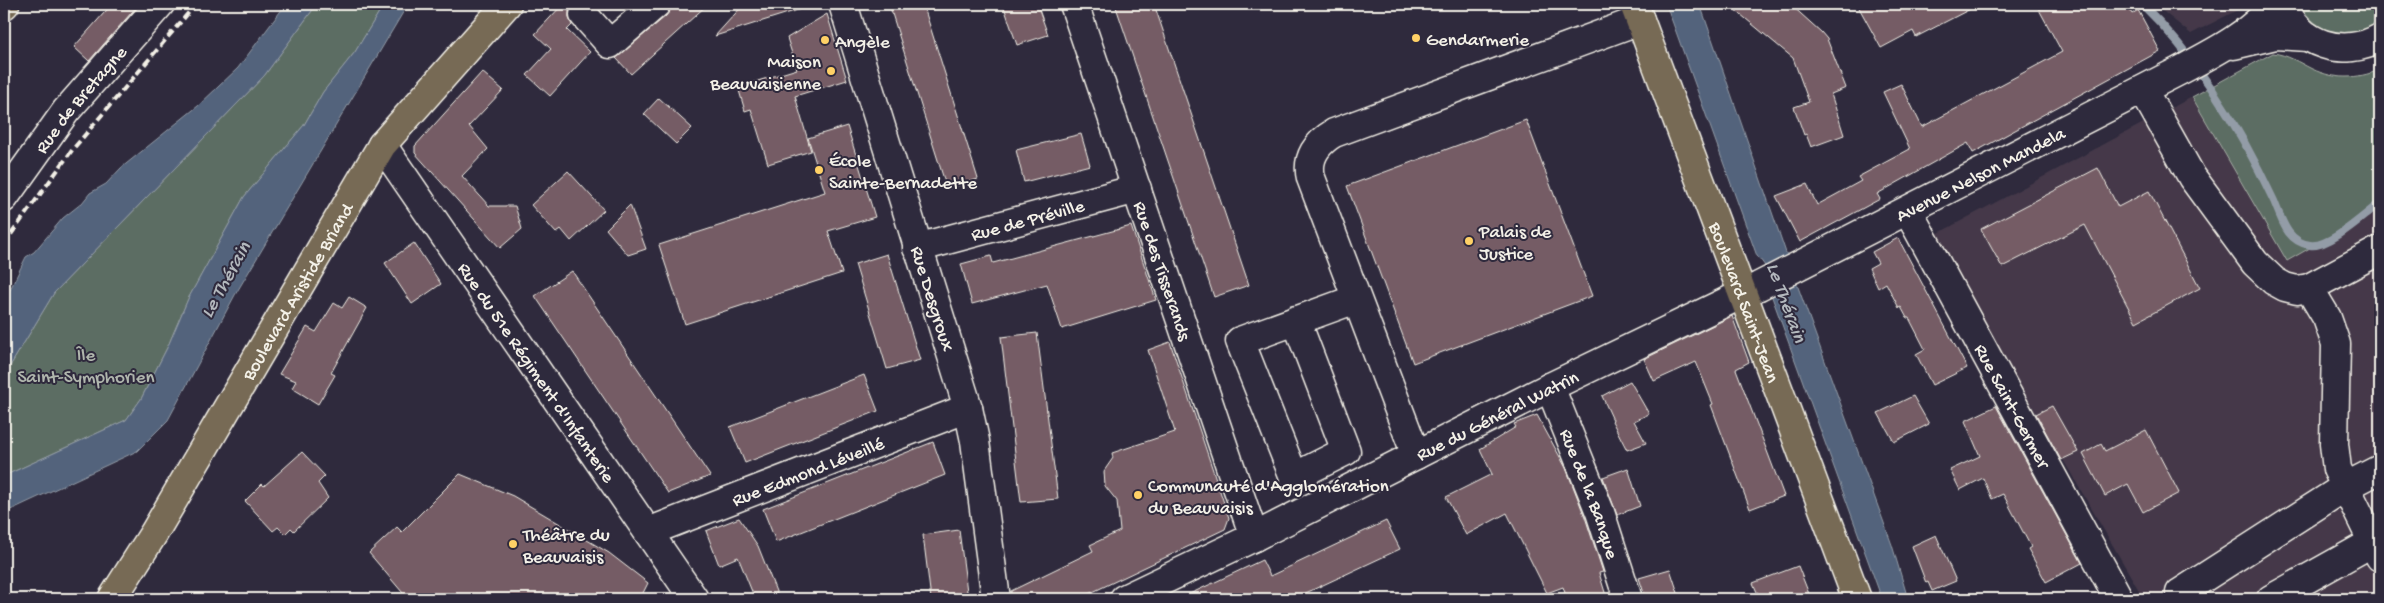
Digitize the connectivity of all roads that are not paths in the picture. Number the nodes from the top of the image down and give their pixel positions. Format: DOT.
graph roads {
  1 [pos="160,4"];
  2 [pos="507,4"];
  3 [pos="656,4"];
  4 [pos="843,4"];
  5 [pos="1074,4"];
  6 [pos="2274,4"];
  7 [pos="2284,4"];
  8 [pos="1637,12"];
  9 [pos="584,15"];
  10 [pos="2308,37"];
  11 [pos="2380,38"];
  12 [pos="2214,53"];
  13 [pos="2143,90"];
  14 [pos="382,145"];
  15 [pos="1137,189"];
  16 [pos="4,198"];
  17 [pos="1908,211"];
  18 [pos="917,248"];
  19 [pos="2380,250"];
  20 [pos="2309,288"];
  21 [pos="1750,291"];
  22 [pos="1356,299"];
  23 [pos="1296,320"];
  24 [pos="1550,388"];
  25 [pos="968,408"];
  26 [pos="1416,455"];
  27 [pos="2380,469"];
  28 [pos="2345,487"];
  29 [pos="648,532"];
  30 [pos="1254,537"];
  31 [pos="2376,550"];
  32 [pos="121,596"];
  33 [pos="694,599"];
  34 [pos="996,599"];
  35 [pos="1124,599"];
  36 [pos="1628,599"];
  37 [pos="1857,599"];
  38 [pos="2119,599"];
  39 [pos="2184,599"];
  40 [pos="2271,599"];
  1 -- 16 [label="street, Rue de Bretagne"];
  2 -- 14 [label="main road, Boulevard Aristide Briand"];
  3 -- 9 [label="street"];
  4 -- 18 [label="street, Rue Desgroux"];
  5 -- 15 [label="street, Rue des Tisserands"];
  6 -- 12 [label="street, Avenue Nelson Mandela"];
  7 -- 10 [label="street, Avenue Nelson Mandela"];
  8 -- 21 [label="main road, Boulevard Saint-Jean"];
  8 -- 22 [label="street"];
  10 -- 11 [label="street, Avenue Nelson Mandela"];
  10 -- 12 [label="street, Avenue Nelson Mandela"];
  12 -- 13 [label="street, Avenue Nelson Mandela"];
  13 -- 17 [label="street, Avenue Nelson Mandela"];
  13 -- 20 [label="street"];
  14 -- 29 [label="street, Rue du 51e Régiment d'Infanterie"];
  14 -- 32 [label="main road, Boulevard Aristide Briand"];
  15 -- 18 [label="street, Rue de Préville"];
  15 -- 30 [label="street, Rue des Tisserands"];
  17 -- 21 [label="street, Avenue Nelson Mandela"];
  17 -- 38 [label="street, Rue Saint-Germer"];
  18 -- 25 [label="street, Rue Desgroux"];
  19 -- 20 [label="street"];
  20 -- 28 [label="street"];
  21 -- 24 [label="street, Rue du Général Watrin"];
  21 -- 37 [label="main road, Boulevard Saint-Jean"];
  22 -- 23 [label="street"];
  22 -- 26 [label="street"];
  23 -- 23 [label="street"];
  24 -- 26 [label="street, Rue du Général Watrin"];
  24 -- 36 [label="street, Rue de la Banque"];
  25 -- 29 [label="street, Rue Edmond Léveillé"];
  25 -- 34 [label="street, Rue Desgroux"];
  26 -- 30 [label="street, Rue du Général Watrin"];
  27 -- 28 [label="street"];
  28 -- 31 [label="street"];
  28 -- 39 [label="street"];
  29 -- 33 [label="street, Rue du 51e Régiment d'Infanterie"];
  30 -- 35 [label="street, Rue du Général Watrin"];
  31 -- 40 [label="street"];
}
